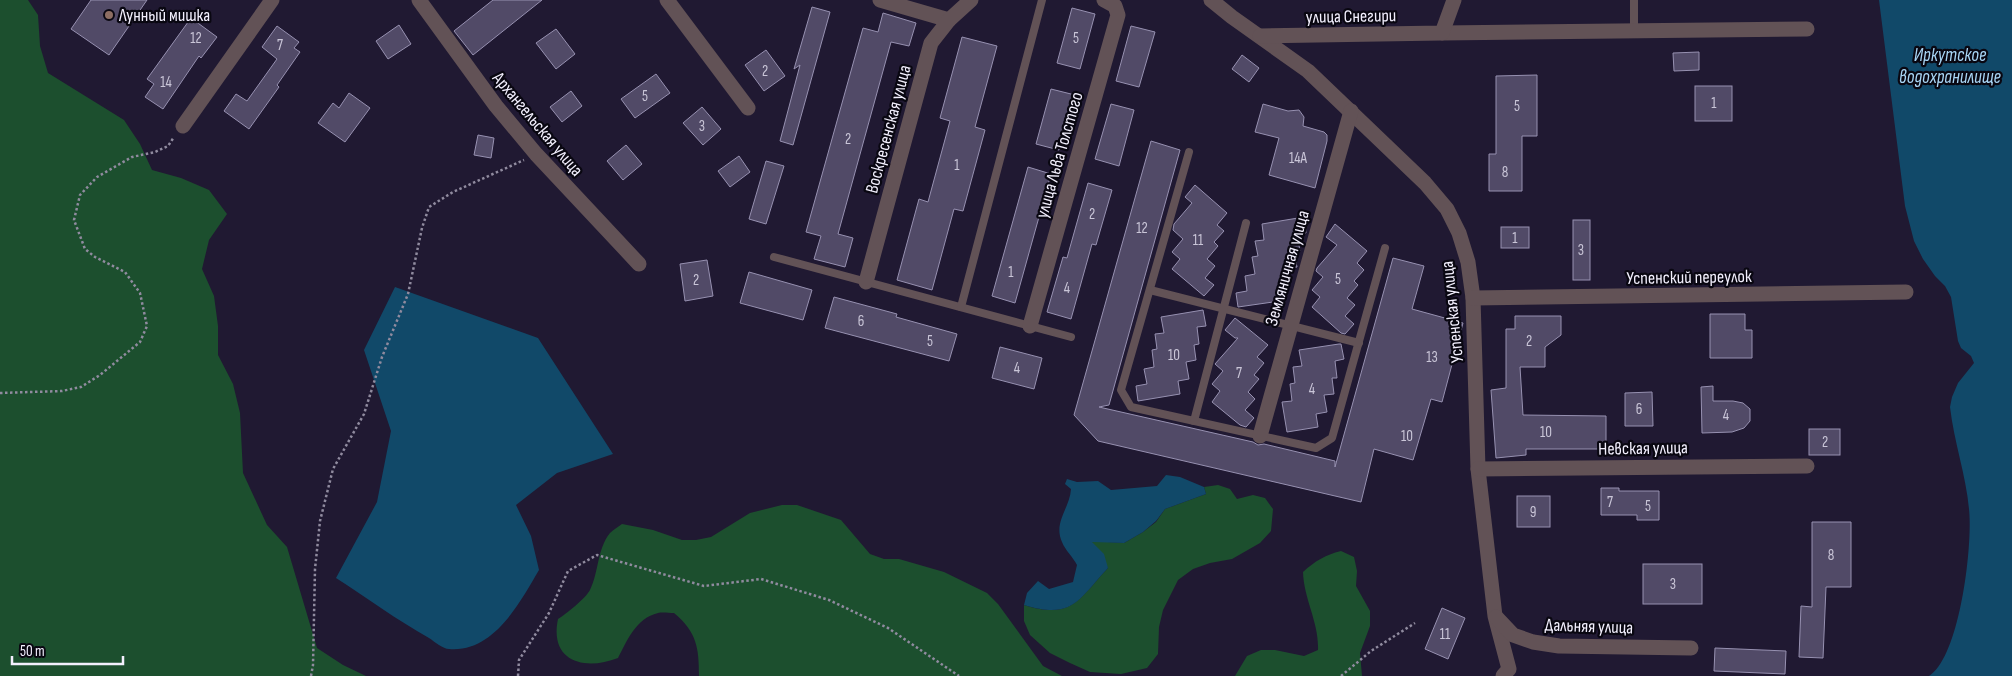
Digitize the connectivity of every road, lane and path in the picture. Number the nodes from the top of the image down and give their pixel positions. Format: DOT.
graph roads {
  1 [pos="272,0"];
  2 [pos="419,0"];
  3 [pos="667,0"];
  4 [pos="880,0"];
  5 [pos="971,0"];
  6 [pos="1042,0"];
  7 [pos="1104,0"];
  8 [pos="1211,0"];
  9 [pos="1454,0"];
  10 [pos="1634,0"];
  11 [pos="949,20"];
  12 [pos="1807,29"];
  13 [pos="1634,31"];
  14 [pos="1442,33"];
  15 [pos="1260,36"];
  16 [pos="748,108"];
  17 [pos="1351,111"];
  18 [pos="182,126"];
  19 [pos="1188,152"];
  20 [pos="536,154"];
  21 [pos="1246,223"];
  22 [pos="1385,248"];
  23 [pos="774,257"];
  24 [pos="639,264"];
  25 [pos="866,282"];
  26 [pos="1150,290"];
  27 [pos="1906,292"];
  28 [pos="1473,298"];
  29 [pos="961,308"];
  30 [pos="1223,308"];
  31 [pos="1030,326"];
  32 [pos="1291,326"];
  33 [pos="1071,337"];
  34 [pos="1359,343"];
  35 [pos="0,393"];
  36 [pos="1194,421"];
  37 [pos="1260,436"];
  38 [pos="1807,466"];
  39 [pos="1478,468"];
  40 [pos="1495,616"];
  41 [pos="1415,624"];
  42 [pos="1691,648"];
  43 [pos="1509,674"];
  44 [pos="311,676"];
  45 [pos="518,676"];
  46 [pos="959,676"];
  47 [pos="1341,676"];
  1 -- 18 [label="street"];
  2 -- 20 [label="street, Архангельская улица"];
  3 -- 16 [label="street"];
  4 -- 11 [label="street"];
  5 -- 11 [label="street, Воскресенская улица"];
  6 -- 29 [label="lane"];
  7 -- 31 [label="street, улица Льва Толстого"];
  8 -- 15 [label="street, Успенская улица"];
  9 -- 14 [label="street"];
  10 -- 13 [label="lane"];
  11 -- 25 [label="street, Воскресенская улица"];
  12 -- 13 [label="street, улица Снегири"];
  13 -- 14 [label="street, улица Снегири"];
  14 -- 15 [label="street, улица Снегири"];
  15 -- 17 [label="street, Успенская улица"];
  17 -- 28 [label="street, Успенская улица"];
  17 -- 32 [label="street, Земляничная улица"];
  18 -- 35 [label="path"];
  19 -- 26 [label="lane"];
  20 -- 24 [label="street, Архангельская улица"];
  20 -- 44 [label="path"];
  21 -- 30 [label="lane"];
  22 -- 34 [label="lane"];
  23 -- 25 [label="lane"];
  25 -- 29 [label="lane"];
  26 -- 30 [label="lane"];
  26 -- 36 [label="lane"];
  27 -- 28 [label="street, Успенский переулок"];
  28 -- 39 [label="street, Успенская улица"];
  29 -- 31 [label="lane"];
  30 -- 32 [label="lane"];
  30 -- 36 [label="lane"];
  31 -- 33 [label="lane"];
  32 -- 34 [label="lane"];
  32 -- 37 [label="street, Земляничная улица"];
  34 -- 37 [label="lane"];
  36 -- 37 [label="lane"];
  38 -- 39 [label="street, Невская улица"];
  39 -- 40 [label="street, Успенская улица"];
  40 -- 42 [label="street, Дальняя улица"];
  40 -- 43 [label="street, Успенская улица"];
  41 -- 47 [label="path"];
  45 -- 46 [label="path"];
}
